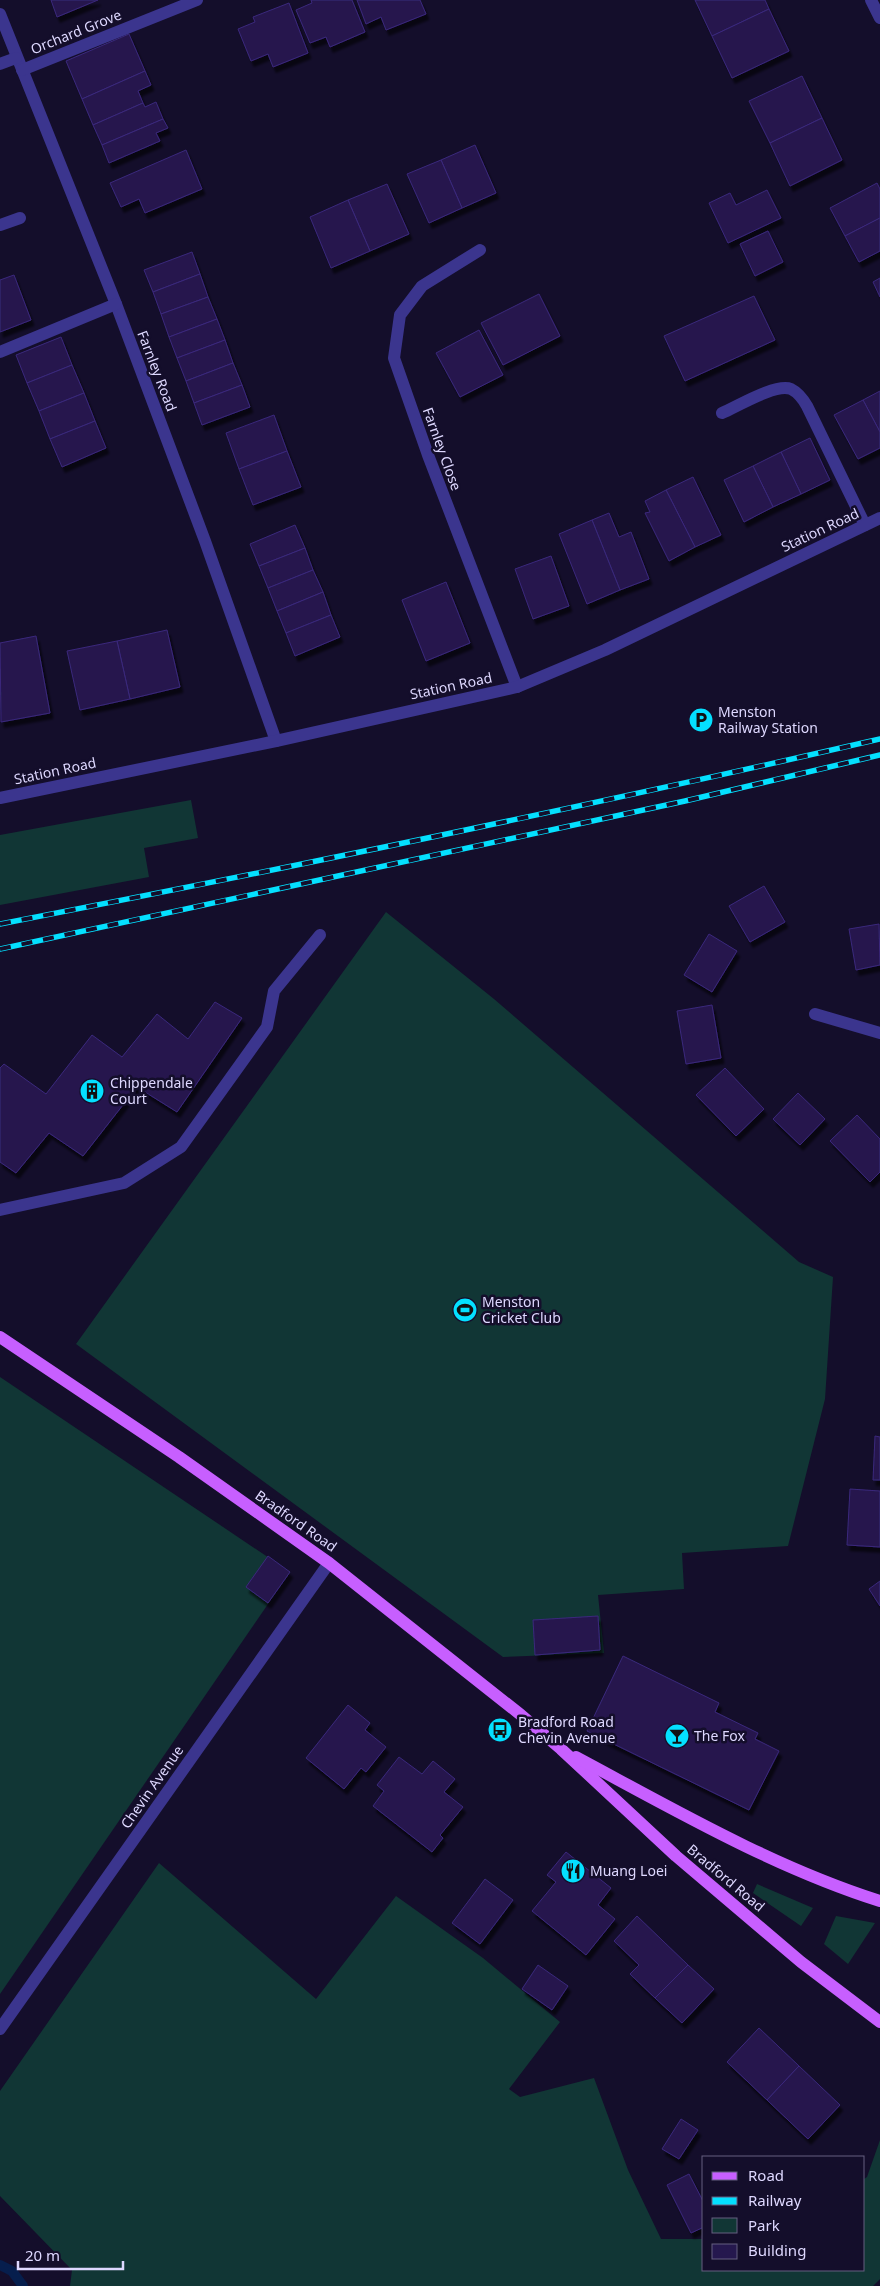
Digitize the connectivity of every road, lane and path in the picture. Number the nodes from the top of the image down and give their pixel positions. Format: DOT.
graph roads {
  1 [pos="197,0"];
  2 [pos="871,0"];
  3 [pos="0,14"];
  4 [pos="880,18"];
  5 [pos="16,58"];
  6 [pos="0,64"];
  7 [pos="22,70"];
  8 [pos="20,218"];
  9 [pos="0,225"];
  10 [pos="480,250"];
  11 [pos="116,304"];
  12 [pos="0,352"];
  13 [pos="722,413"];
  14 [pos="880,518"];
  15 [pos="865,525"];
  16 [pos="517,687"];
  17 [pos="276,741"];
  18 [pos="0,798"];
  19 [pos="320,935"];
  20 [pos="815,1014"];
  21 [pos="880,1034"];
  22 [pos="0,1210"];
  23 [pos="0,1337"];
  24 [pos="329,1563"];
  25 [pos="561,1749"];
  26 [pos="880,1901"];
  27 [pos="880,2022"];
  28 [pos="0,2029"];
  1 -- 7 [label="street, Orchard Grove"];
  2 -- 4 [label="street"];
  3 -- 5 [label="street, Farnley Road"];
  5 -- 6 [label="street"];
  5 -- 7 [label="street, Farnley Road"];
  7 -- 11 [label="street, Farnley Road"];
  8 -- 9 [label="street"];
  10 -- 16 [label="street, Farnley Close"];
  11 -- 12 [label="street"];
  11 -- 17 [label="street, Farnley Road"];
  13 -- 15 [label="street"];
  14 -- 15 [label="street, Station Road"];
  15 -- 16 [label="street, Station Road"];
  16 -- 17 [label="street, Station Road"];
  17 -- 18 [label="street, Station Road"];
  19 -- 22 [label="street"];
  20 -- 21 [label="street"];
  23 -- 24 [label="main road, Bradford Road"];
  24 -- 25 [label="main road, Bradford Road"];
  24 -- 28 [label="street, Chevin Avenue"];
  25 -- 26 [label="main road, Bradford Road"];
  25 -- 27 [label="main road, Bradford Road"];
}
